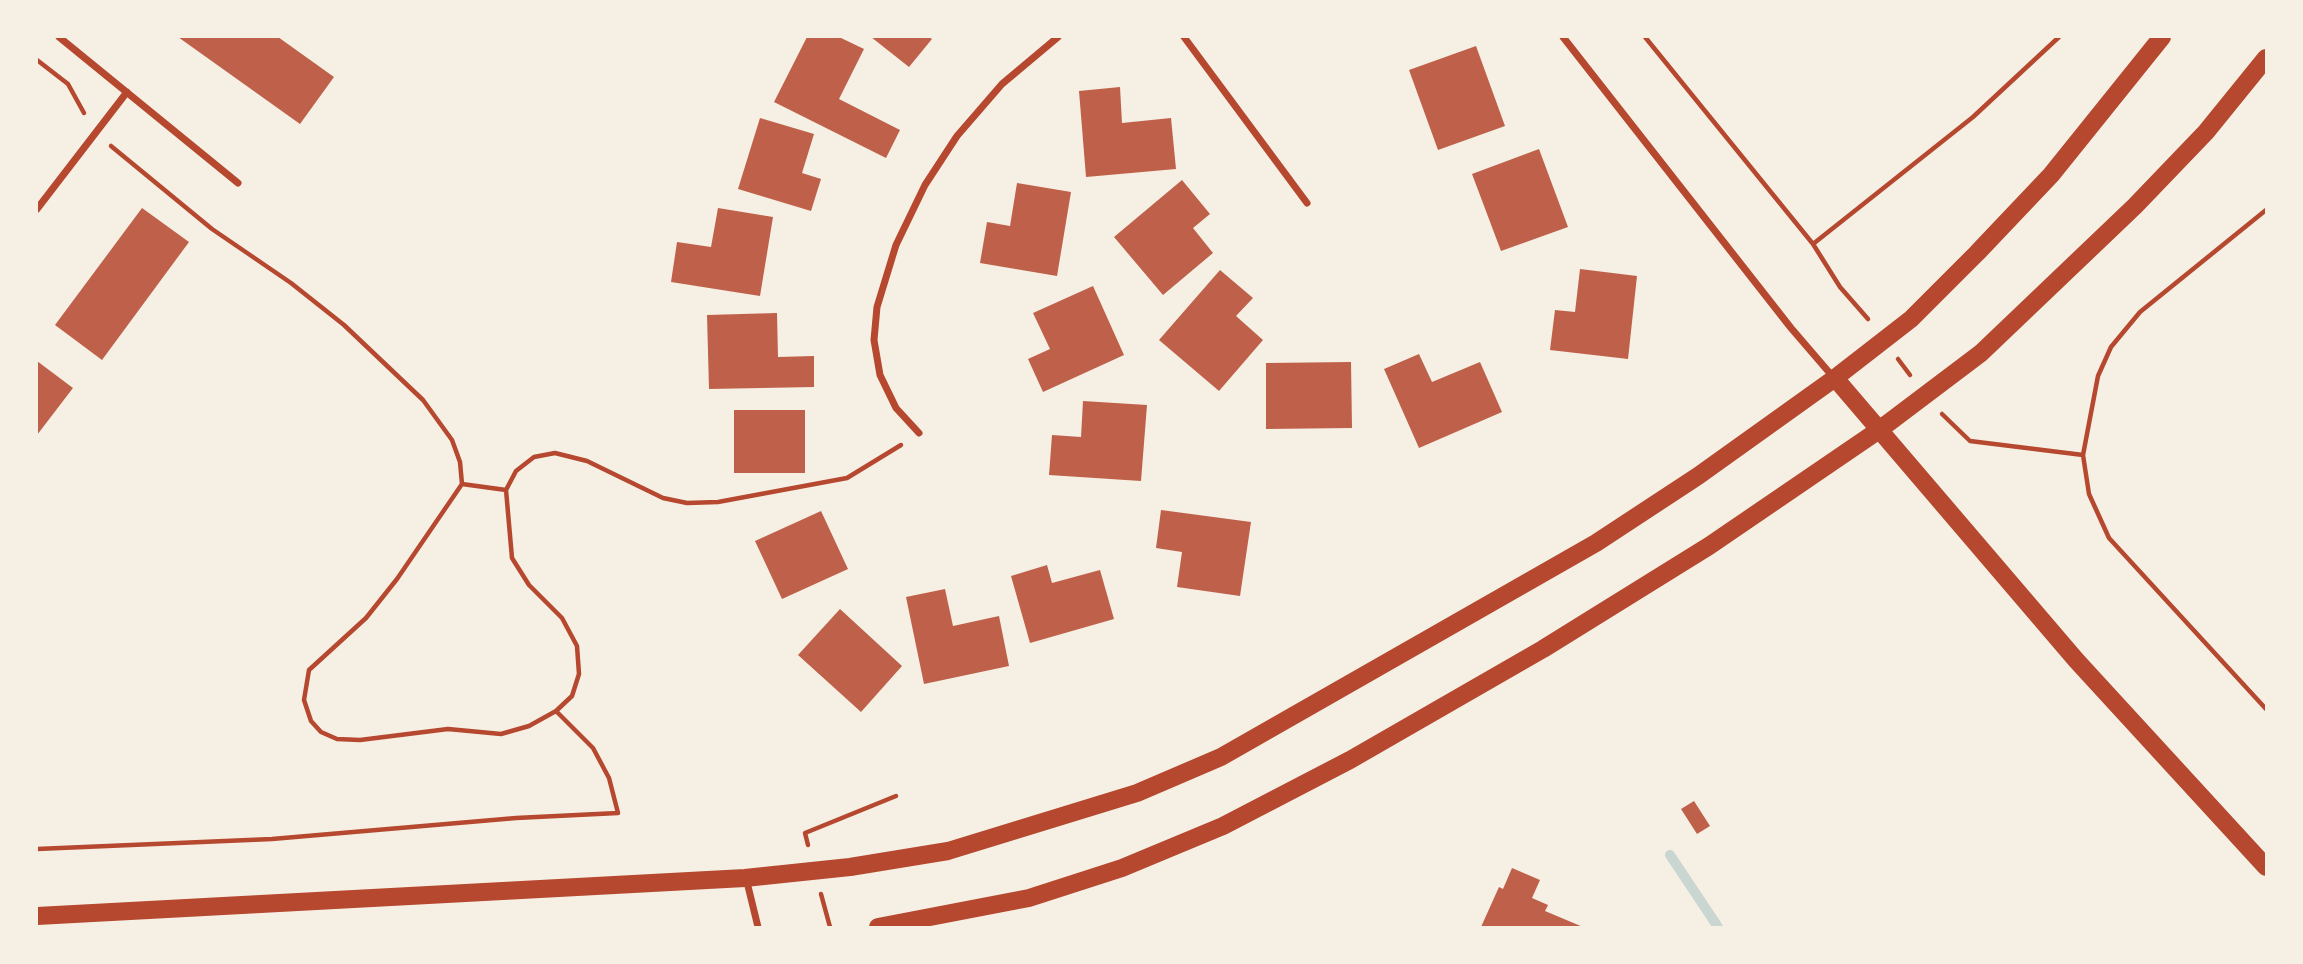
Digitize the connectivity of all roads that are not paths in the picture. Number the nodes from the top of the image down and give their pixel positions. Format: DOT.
graph roads {
  1 [pos="59,37"];
  2 [pos="1058,37"];
  3 [pos="1184,37"];
  4 [pos="1563,37"];
  5 [pos="2162,37"];
  6 [pos="2266,58"];
  7 [pos="127,92"];
  8 [pos="238,183"];
  9 [pos="1307,203"];
  10 [pos="37,209"];
  11 [pos="1835,378"];
  12 [pos="1879,430"];
  13 [pos="919,433"];
  14 [pos="2266,867"];
  15 [pos="746,878"];
  16 [pos="37,916"];
  17 [pos="758,927"];
  18 [pos="878,927"];
  1 -- 7 [label="street"];
  2 -- 13 [label="street"];
  3 -- 9 [label="street"];
  4 -- 11 [label="street"];
  5 -- 11 [label="main road"];
  6 -- 12 [label="main road"];
  7 -- 8 [label="street"];
  7 -- 10 [label="street"];
  11 -- 12 [label="main road"];
  11 -- 15 [label="main road"];
  12 -- 14 [label="main road"];
  12 -- 18 [label="main road"];
  15 -- 16 [label="main road"];
  15 -- 17 [label="street"];
}
